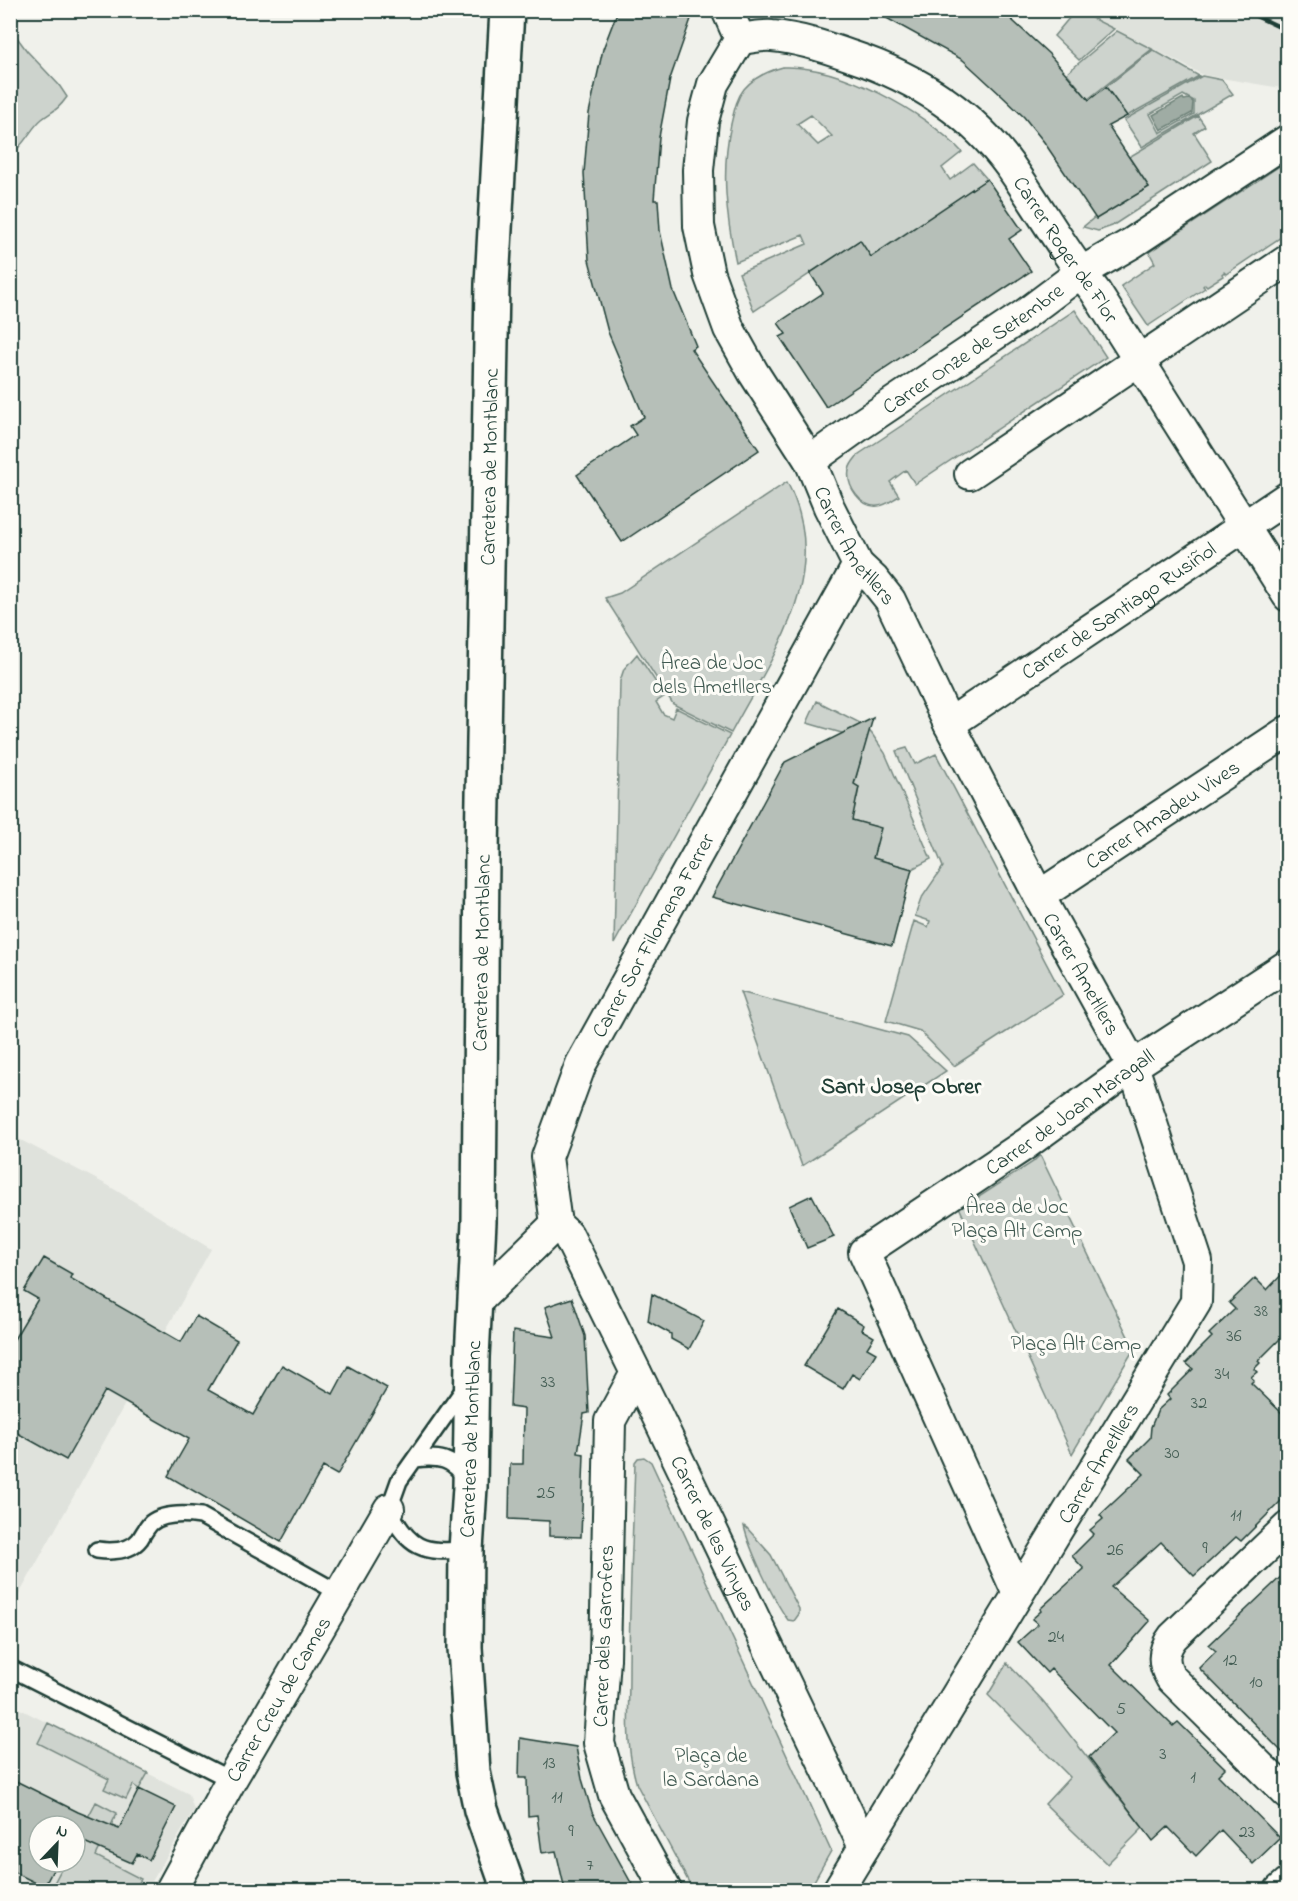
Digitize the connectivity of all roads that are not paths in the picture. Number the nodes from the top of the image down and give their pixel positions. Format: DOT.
graph roads {
  1 [pos="507,10"];
  2 [pos="727,10"];
  3 [pos="740,39"];
  4 [pos="1287,140"];
  5 [pos="1287,260"];
  6 [pos="1080,273"];
  7 [pos="1140,361"];
  8 [pos="810,461"];
  9 [pos="970,474"];
  10 [pos="1287,496"];
  11 [pos="1243,527"];
  12 [pos="858,565"];
  13 [pos="1287,596"];
  14 [pos="949,724"];
  15 [pos="1287,731"];
  16 [pos="1039,896"];
  17 [pos="1287,965"];
  18 [pos="1133,1066"];
  19 [pos="556,1224"];
  20 [pos="476,1302"];
  21 [pos="636,1373"];
  22 [pos="471,1378"];
  23 [pos="415,1460"];
  24 [pos="470,1486"];
  25 [pos="388,1509"];
  26 [pos="1287,1527"];
  27 [pos="97,1550"];
  28 [pos="466,1550"];
  29 [pos="339,1593"];
  30 [pos="1018,1593"];
  31 [pos="10,1668"];
  32 [pos="231,1780"];
  33 [pos="1287,1794"];
  34 [pos="864,1848"];
  35 [pos="1287,1883"];
  36 [pos="171,1890"];
  37 [pos="509,1890"];
  38 [pos="666,1890"];
  39 [pos="838,1890"];
  40 [pos="1280,1890"];
  1 -- 20 [label="main road, Carretera de Montblanc"];
  2 -- 3 [label="street"];
  3 -- 6 [label="street, Carrer Roger de Flor"];
  3 -- 8 [label="street, Carrer Ametllers"];
  4 -- 6 [label="street, Carrer Onze de Setembre"];
  5 -- 7 [label="street"];
  6 -- 7 [label="street, Carrer Roger de Flor"];
  6 -- 8 [label="street, Carrer Onze de Setembre"];
  7 -- 9 [label="street"];
  7 -- 11 [label="street, Carrer Roger de Flor"];
  8 -- 12 [label="street, Carrer Ametllers"];
  10 -- 11 [label="street, Carrer de Santiago Rusiñol"];
  11 -- 13 [label="street, Carrer Roger de Flor"];
  11 -- 14 [label="street, Carrer de Santiago Rusiñol"];
  12 -- 14 [label="street, Carrer Ametllers"];
  12 -- 19 [label="street, Carrer Sor Filomena Ferrer"];
  14 -- 16 [label="street, Carrer Ametllers"];
  15 -- 16 [label="street, Carrer Amadeu Vives"];
  16 -- 18 [label="street, Carrer Ametllers"];
  17 -- 18 [label="street, Carrer de Joan Maragall"];
  18 -- 30 [label="street, Carrer Ametllers"];
  18 -- 30 [label="street, Carrer de Joan Maragall"];
  19 -- 20 [label="street"];
  19 -- 21 [label="street, Carrer de les Vinyes"];
  20 -- 22 [label="main road, Carretera de Montblanc"];
  21 -- 34 [label="street, Carrer de les Vinyes"];
  21 -- 38 [label="street, Carrer dels Garrofers"];
  22 -- 23 [label="lane, Carrer Creu de Cames"];
  22 -- 24 [label="main road, Carretera de Montblanc"];
  23 -- 24 [label="lane"];
  23 -- 25 [label="lane, Carrer Creu de Cames"];
  24 -- 28 [label="main road, Carretera de Montblanc"];
  25 -- 28 [label="lane"];
  25 -- 29 [label="street, Carrer Creu de Cames"];
  26 -- 33 [label="street"];
  27 -- 29 [label="lane"];
  28 -- 37 [label="main road, Carretera de Montblanc"];
  29 -- 32 [label="street, Carrer Creu de Cames"];
  30 -- 34 [label="street, Carrer Ametllers"];
  31 -- 32 [label="lane"];
  32 -- 36 [label="street, Carrer Creu de Cames"];
  34 -- 39 [label="street, Carrer Ametllers"];
  35 -- 40 [label="street"];
}
